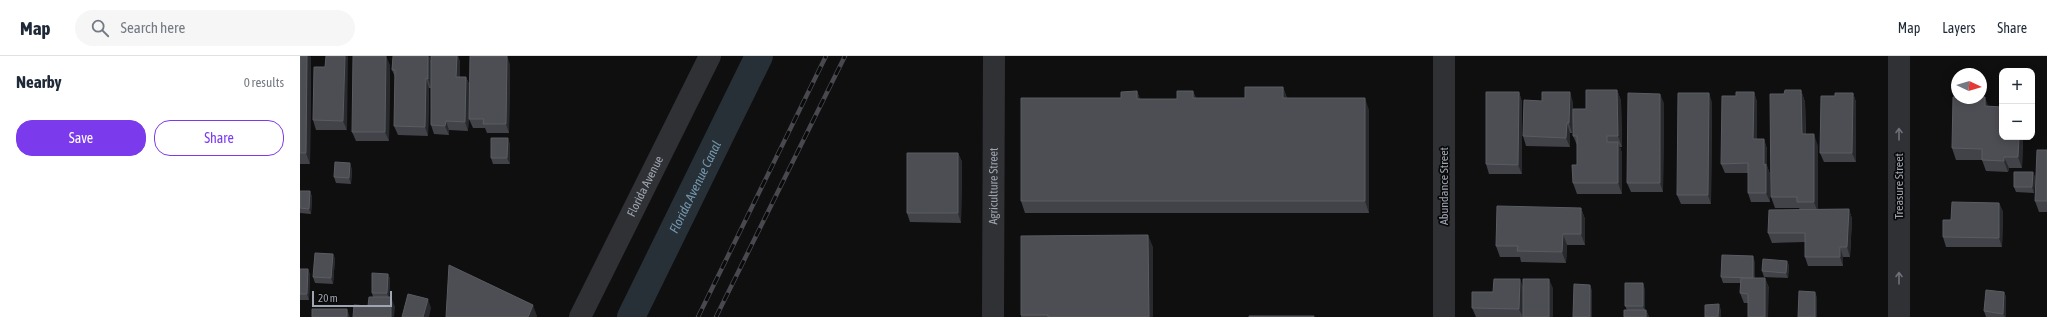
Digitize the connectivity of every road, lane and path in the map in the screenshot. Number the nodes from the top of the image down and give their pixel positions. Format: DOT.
graph roads {
  1 [pos="710,56"];
  2 [pos="994,56"];
  3 [pos="1444,56"];
  4 [pos="1899,56"];
  5 [pos="580,317"];
  6 [pos="994,317"];
  7 [pos="1444,317"];
  8 [pos="1899,317"];
  1 -- 5 [label="street, Florida Avenue"];
  2 -- 6 [label="street, Agriculture Street"];
  3 -- 7 [label="street, Abundance Street"];
  8 -- 4 [label="street, Treasure Street, one-way"];
}
